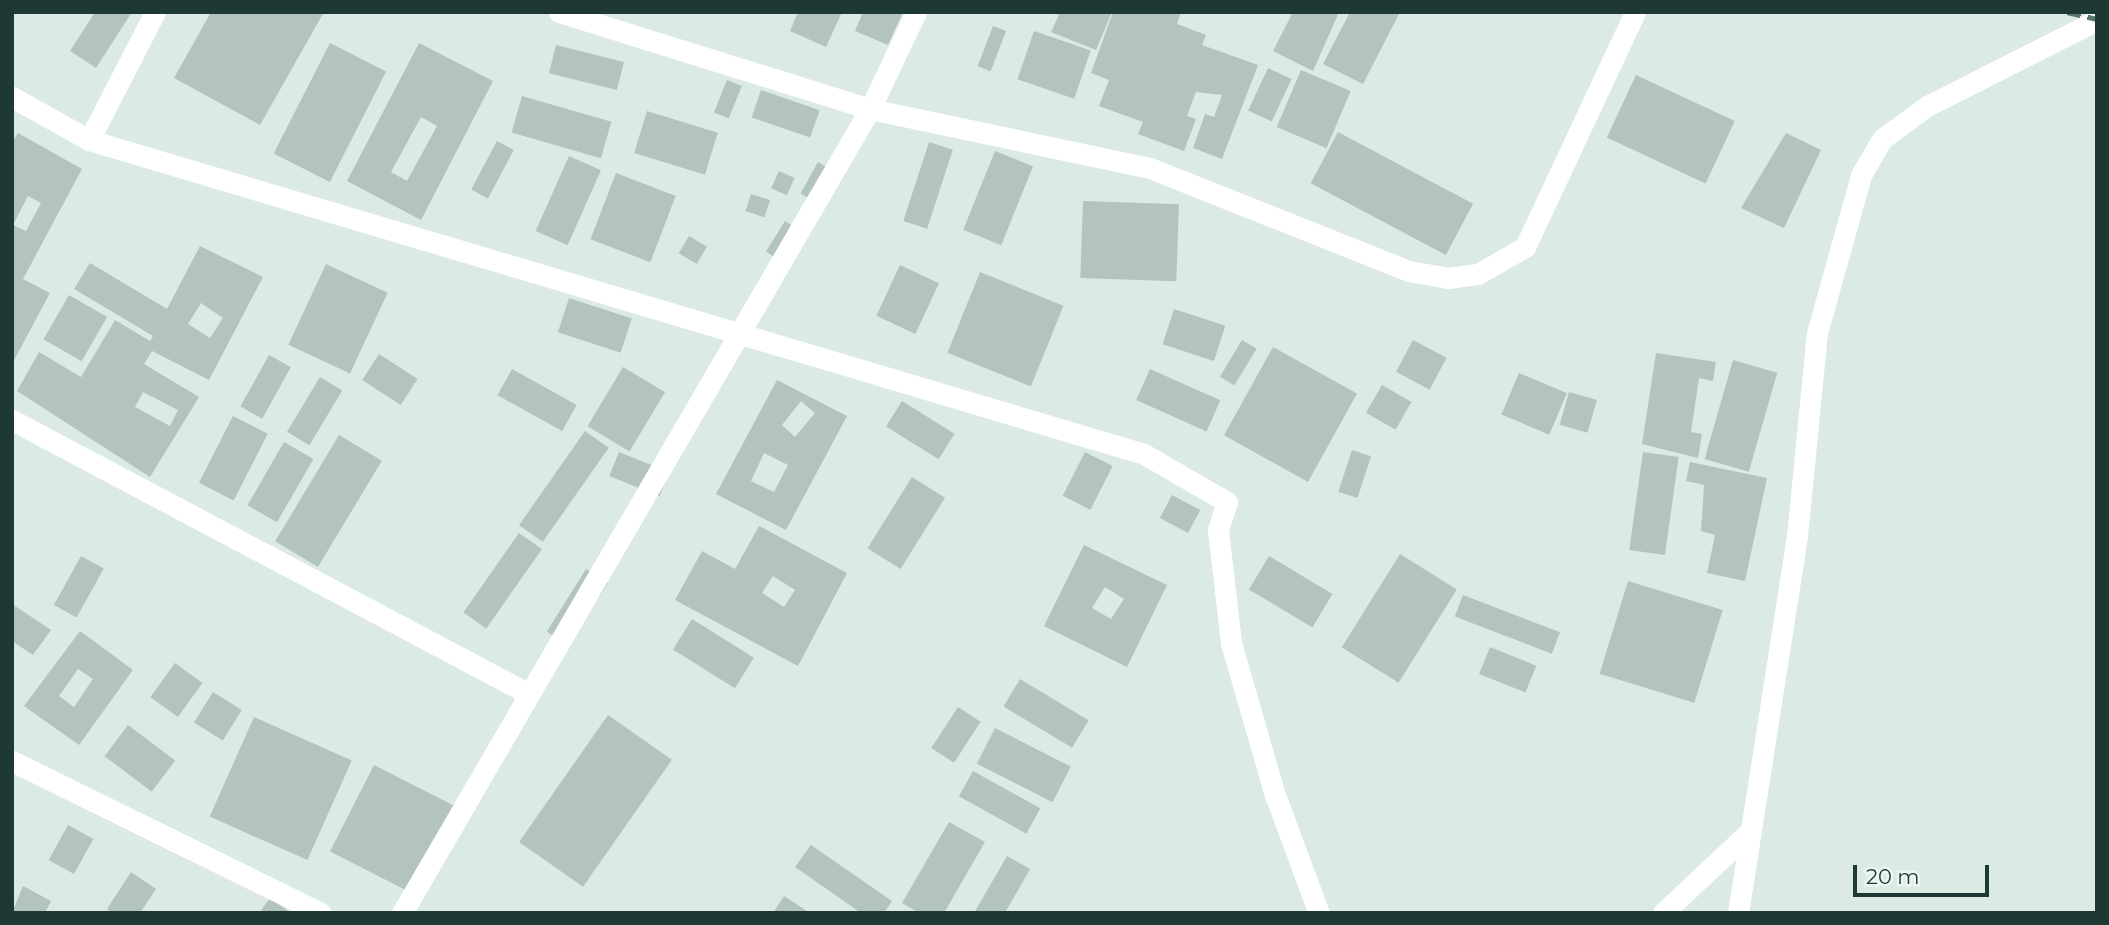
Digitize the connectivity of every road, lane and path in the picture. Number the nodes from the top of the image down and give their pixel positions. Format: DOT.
graph roads {
  1 [pos="155,12"];
  2 [pos="559,12"];
  3 [pos="916,12"];
  4 [pos="1635,12"];
  5 [pos="2097,20"];
  6 [pos="12,97"];
  7 [pos="870,109"];
  8 [pos="89,140"];
  9 [pos="738,335"];
  10 [pos="12,419"];
  11 [pos="529,694"];
  12 [pos="12,761"];
  13 [pos="1747,834"];
  14 [pos="321,913"];
  15 [pos="402,913"];
  16 [pos="1319,913"];
  17 [pos="1663,913"];
  18 [pos="1738,913"];
  1 -- 8 [label="street"];
  2 -- 7 [label="street"];
  3 -- 7 [label="street"];
  4 -- 7 [label="street"];
  5 -- 13 [label="street"];
  6 -- 8 [label="street"];
  7 -- 9 [label="street"];
  8 -- 9 [label="street"];
  9 -- 11 [label="street"];
  9 -- 16 [label="street"];
  10 -- 11 [label="street"];
  11 -- 15 [label="street"];
  12 -- 14 [label="street"];
  13 -- 17 [label="street"];
  13 -- 18 [label="street"];
}
